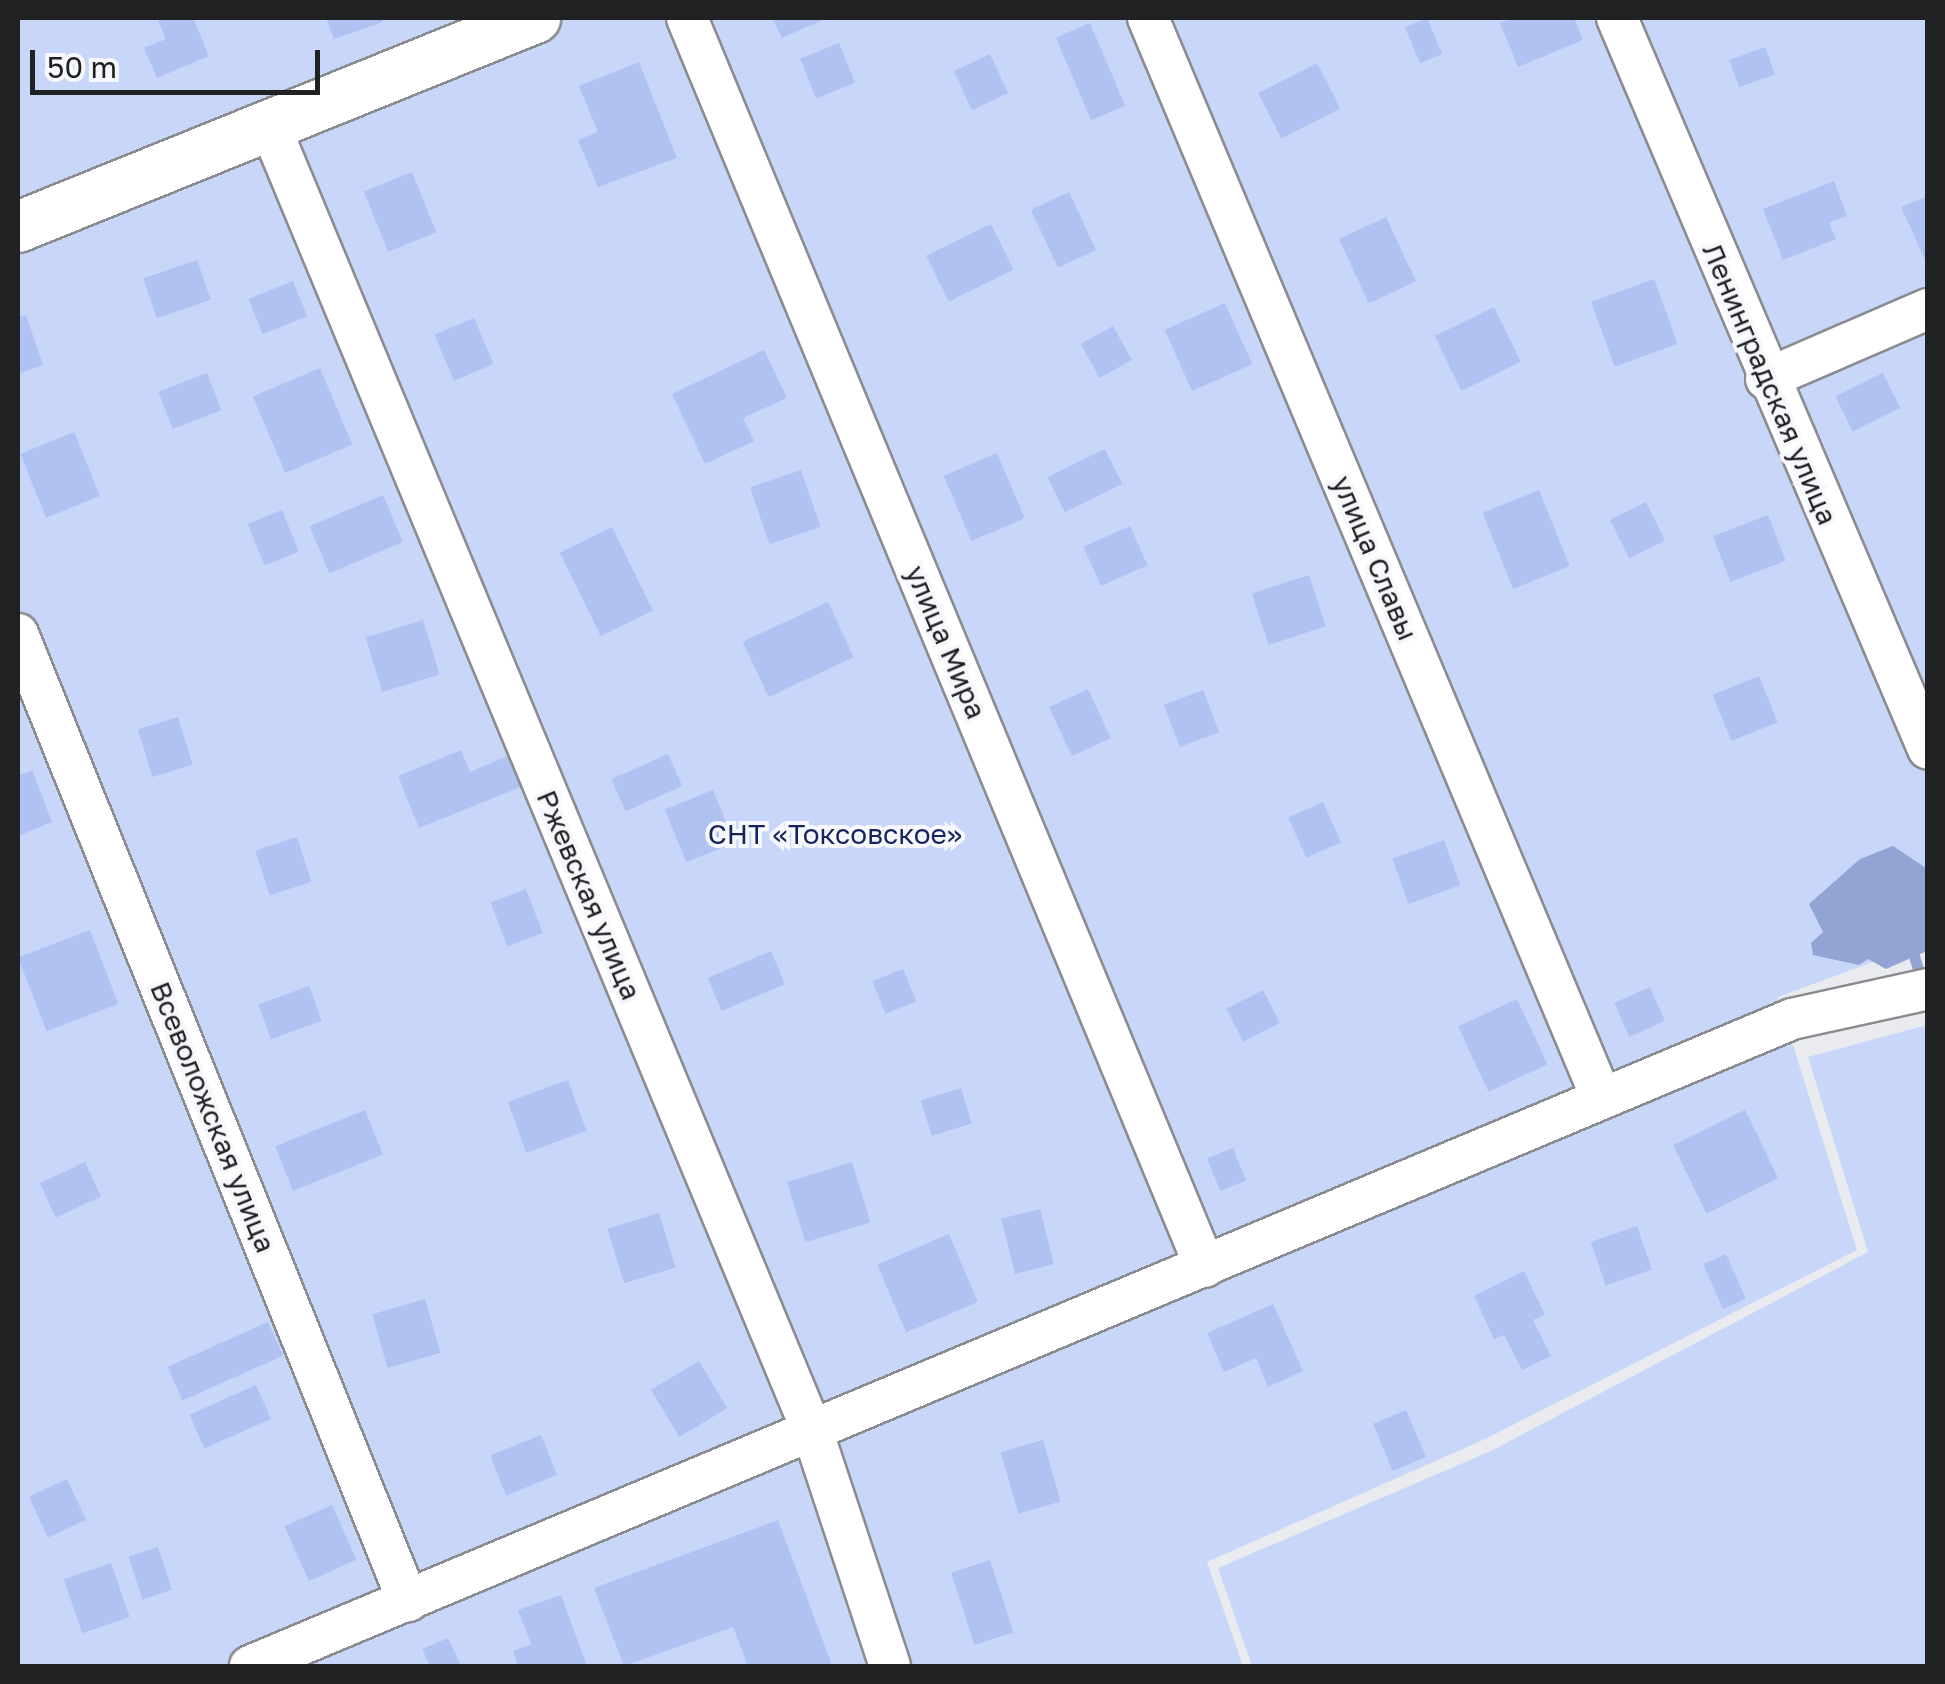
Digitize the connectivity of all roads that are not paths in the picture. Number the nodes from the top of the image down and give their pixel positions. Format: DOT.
graph roads {
  1 [pos="535,18"];
  2 [pos="687,18"];
  3 [pos="1148,18"];
  4 [pos="1617,18"];
  5 [pos="271,129"];
  6 [pos="18,227"];
  7 [pos="1928,309"];
  8 [pos="1766,379"];
  9 [pos="18,634"];
  10 [pos="1928,749"];
  11 [pos="1928,989"];
  12 [pos="1602,1099"];
  13 [pos="1205,1266"];
  14 [pos="813,1432"];
  15 [pos="408,1600"];
  16 [pos="250,1666"];
  17 [pos="890,1666"];
  1 -- 5 [label="street"];
  2 -- 13 [label="street, улица Мира"];
  3 -- 12 [label="street, улица Славы"];
  4 -- 8 [label="street, Ленинградская улица"];
  5 -- 6 [label="street"];
  5 -- 14 [label="street, Ржевская улица"];
  7 -- 8 [label="street"];
  8 -- 10 [label="street, Ленинградская улица"];
  9 -- 15 [label="street, Всеволожская улица"];
  11 -- 12 [label="street"];
  12 -- 13 [label="street"];
  13 -- 14 [label="street"];
  14 -- 15 [label="street"];
  14 -- 17 [label="street, Ржевская улица"];
  15 -- 16 [label="street"];
}
